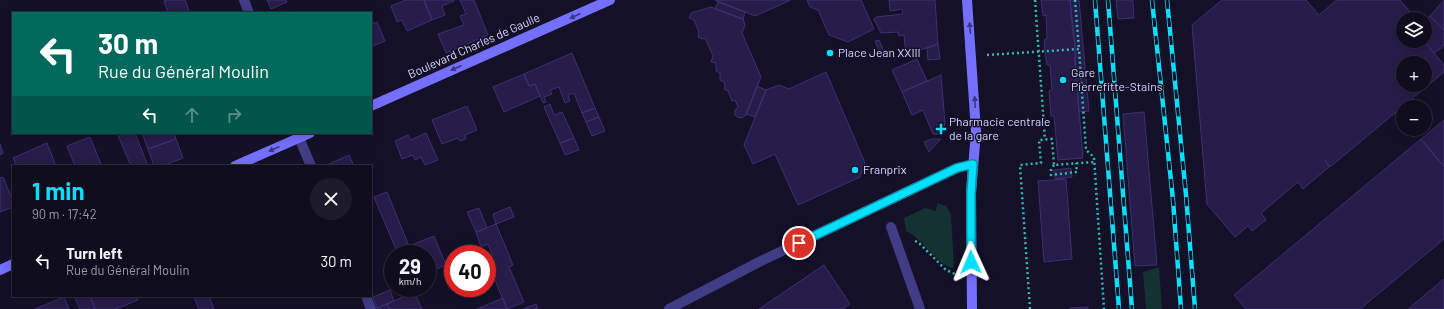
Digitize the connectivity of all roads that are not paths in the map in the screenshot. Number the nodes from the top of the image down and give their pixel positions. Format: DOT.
graph roads {
  1 [pos="244,0"];
  2 [pos="610,0"];
  3 [pos="967,0"];
  4 [pos="249,12"];
  5 [pos="372,106"];
  6 [pos="298,135"];
  7 [pos="973,164"];
  8 [pos="237,165"];
  9 [pos="311,165"];
  10 [pos="891,227"];
  11 [pos="12,264"];
  12 [pos="0,270"];
  13 [pos="366,297"];
  14 [pos="372,309"];
  15 [pos="669,309"];
  16 [pos="920,309"];
  17 [pos="972,309"];
  1 -- 4 [label="street"];
  2 -- 5 [label="street, Boulevard Charles de Gaulle, one-way"];
  7 -- 3 [label="street, one-way"];
  6 -- 8 [label="street, one-way"];
  6 -- 9 [label="street"];
  7 -- 15 [label="street"];
  7 -- 17 [label="street"];
  10 -- 16 [label="street"];
  11 -- 12 [label="street"];
  13 -- 14 [label="street"];
}
